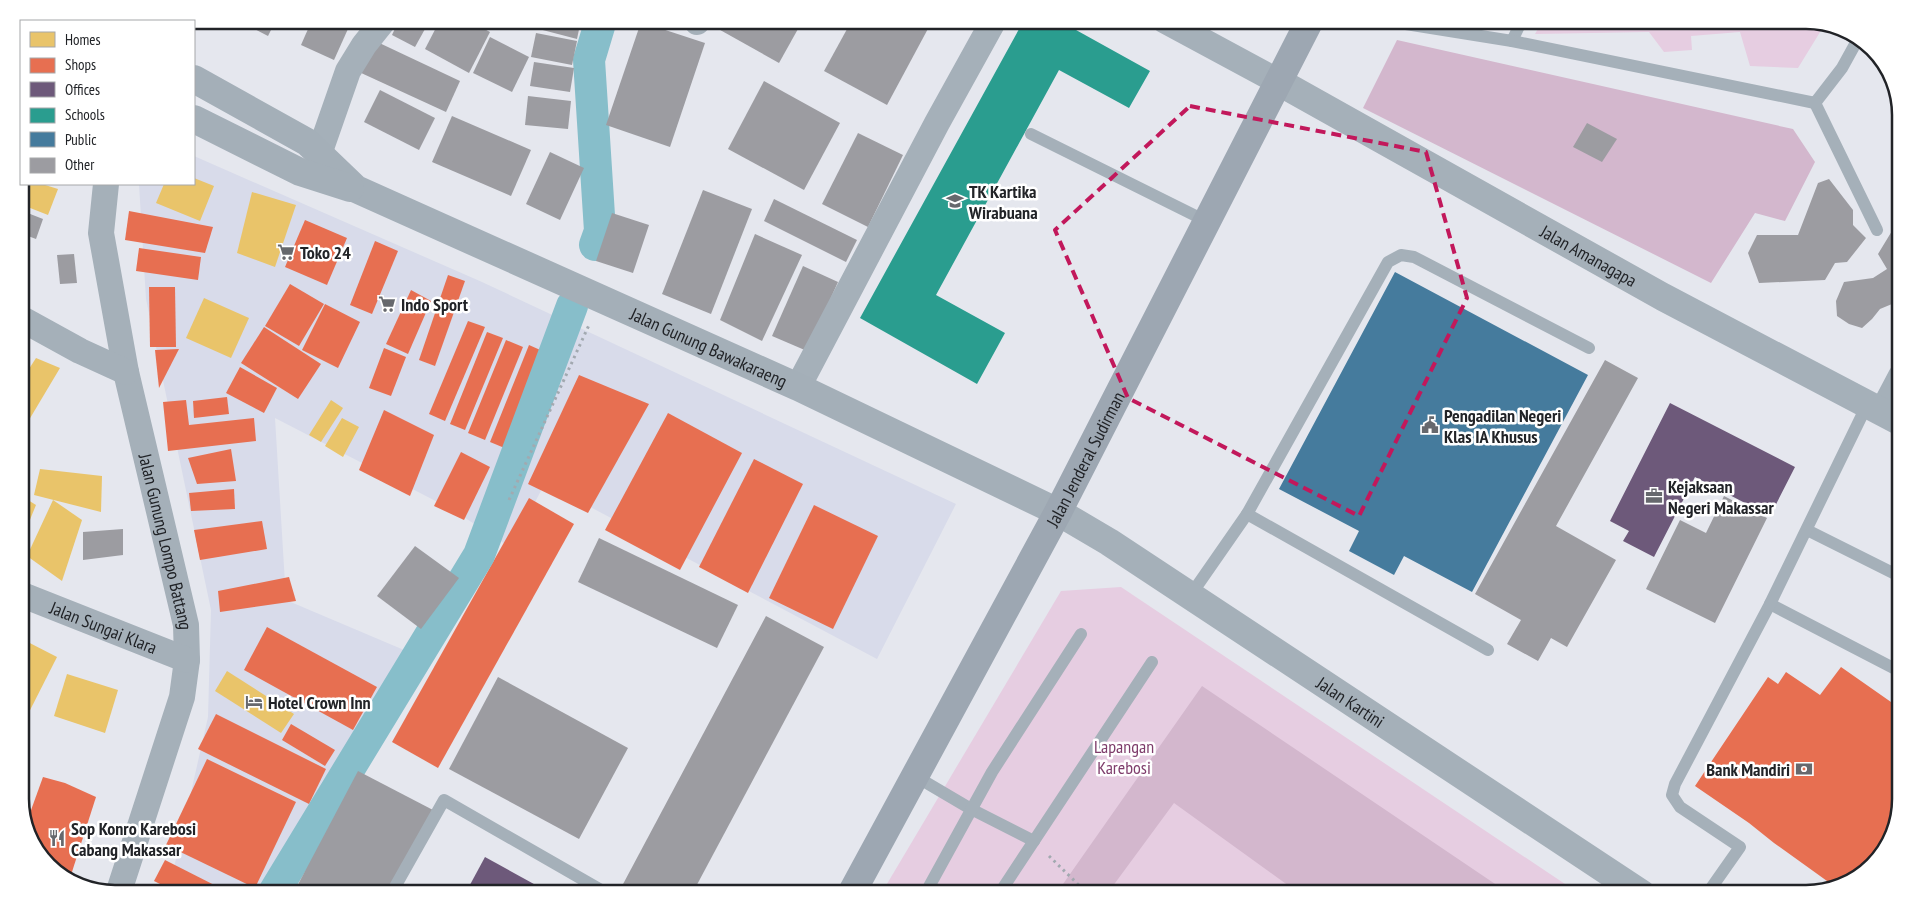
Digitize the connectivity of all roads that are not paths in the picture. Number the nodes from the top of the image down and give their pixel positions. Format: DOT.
graph roads {
  1 [pos="377,29"];
  2 [pos="989,29"];
  3 [pos="1181,29"];
  4 [pos="1306,29"];
  5 [pos="1431,29"];
  6 [pos="1518,29"];
  7 [pos="1512,41"];
  8 [pos="1855,44"];
  9 [pos="195,80"];
  10 [pos="1279,82"];
  11 [pos="1815,103"];
  12 [pos="195,120"];
  13 [pos="1031,134"];
  14 [pos="319,154"];
  15 [pos="106,185"];
  16 [pos="356,189"];
  17 [pos="1206,221"];
  18 [pos="1877,230"];
  19 [pos="29,323"];
  20 [pos="1589,348"];
  21 [pos="126,372"];
  22 [pos="798,387"];
  23 [pos="1892,394"];
  24 [pos="1883,413"];
  25 [pos="1058,512"];
  26 [pos="1248,514"];
  27 [pos="1807,530"];
  28 [pos="1892,572"];
  29 [pos="1190,596"];
  30 [pos="29,598"];
  31 [pos="1770,604"];
  32 [pos="1081,634"];
  33 [pos="1488,650"];
  34 [pos="187,660"];
  35 [pos="1152,662"];
  36 [pos="1892,667"];
  37 [pos="915,776"];
  38 [pos="971,809"];
  39 [pos="1034,841"];
  40 [pos="121,885"];
  41 [pos="396,885"];
  42 [pos="592,885"];
  43 [pos="856,885"];
  44 [pos="930,885"];
  45 [pos="1005,885"];
  46 [pos="1628,885"];
  47 [pos="1713,885"];
  1 -- 14 [label="street"];
  2 -- 22 [label="street"];
  3 -- 10 [label="street"];
  4 -- 10 [label="main road, Jalan Jenderal Sudirman"];
  5 -- 7 [label="lane"];
  6 -- 7 [label="lane"];
  7 -- 11 [label="lane"];
  8 -- 11 [label="lane"];
  9 -- 14 [label="main road, Jalan Gunung Bawakaraeng"];
  10 -- 17 [label="main road, Jalan Jenderal Sudirman"];
  10 -- 24 [label="street, Jalan Amanagapa"];
  11 -- 18 [label="lane"];
  12 -- 16 [label="main road, Jalan Gunung Bawakaraeng"];
  13 -- 17 [label="lane"];
  14 -- 16 [label="main road, Jalan Gunung Bawakaraeng"];
  15 -- 21 [label="street, Jalan Gunung Lompo Battang"];
  16 -- 22 [label="main road, Jalan Gunung Bawakaraeng"];
  17 -- 25 [label="main road, Jalan Jenderal Sudirman"];
  19 -- 21 [label="street"];
  20 -- 26 [label="lane"];
  21 -- 34 [label="street, Jalan Gunung Lompo Battang"];
  22 -- 25 [label="main road, Jalan Gunung Bawakaraeng"];
  23 -- 24 [label="street"];
  24 -- 27 [label="lane"];
  25 -- 29 [label="street, Jalan Kartini"];
  25 -- 37 [label="main road, Jalan Jenderal Sudirman"];
  26 -- 29 [label="lane"];
  26 -- 33 [label="lane"];
  27 -- 28 [label="lane"];
  27 -- 31 [label="lane"];
  29 -- 46 [label="street, Jalan Kartini"];
  30 -- 34 [label="street, Jalan Sungai Klara"];
  31 -- 36 [label="lane"];
  31 -- 47 [label="lane"];
  32 -- 38 [label="lane"];
  34 -- 40 [label="street, Jalan Gunung Lompo Battang"];
  35 -- 39 [label="lane"];
  37 -- 38 [label="lane"];
  37 -- 43 [label="main road, Jalan Jenderal Sudirman"];
  38 -- 39 [label="lane"];
  38 -- 44 [label="lane"];
  39 -- 45 [label="lane"];
  41 -- 42 [label="lane"];
}
